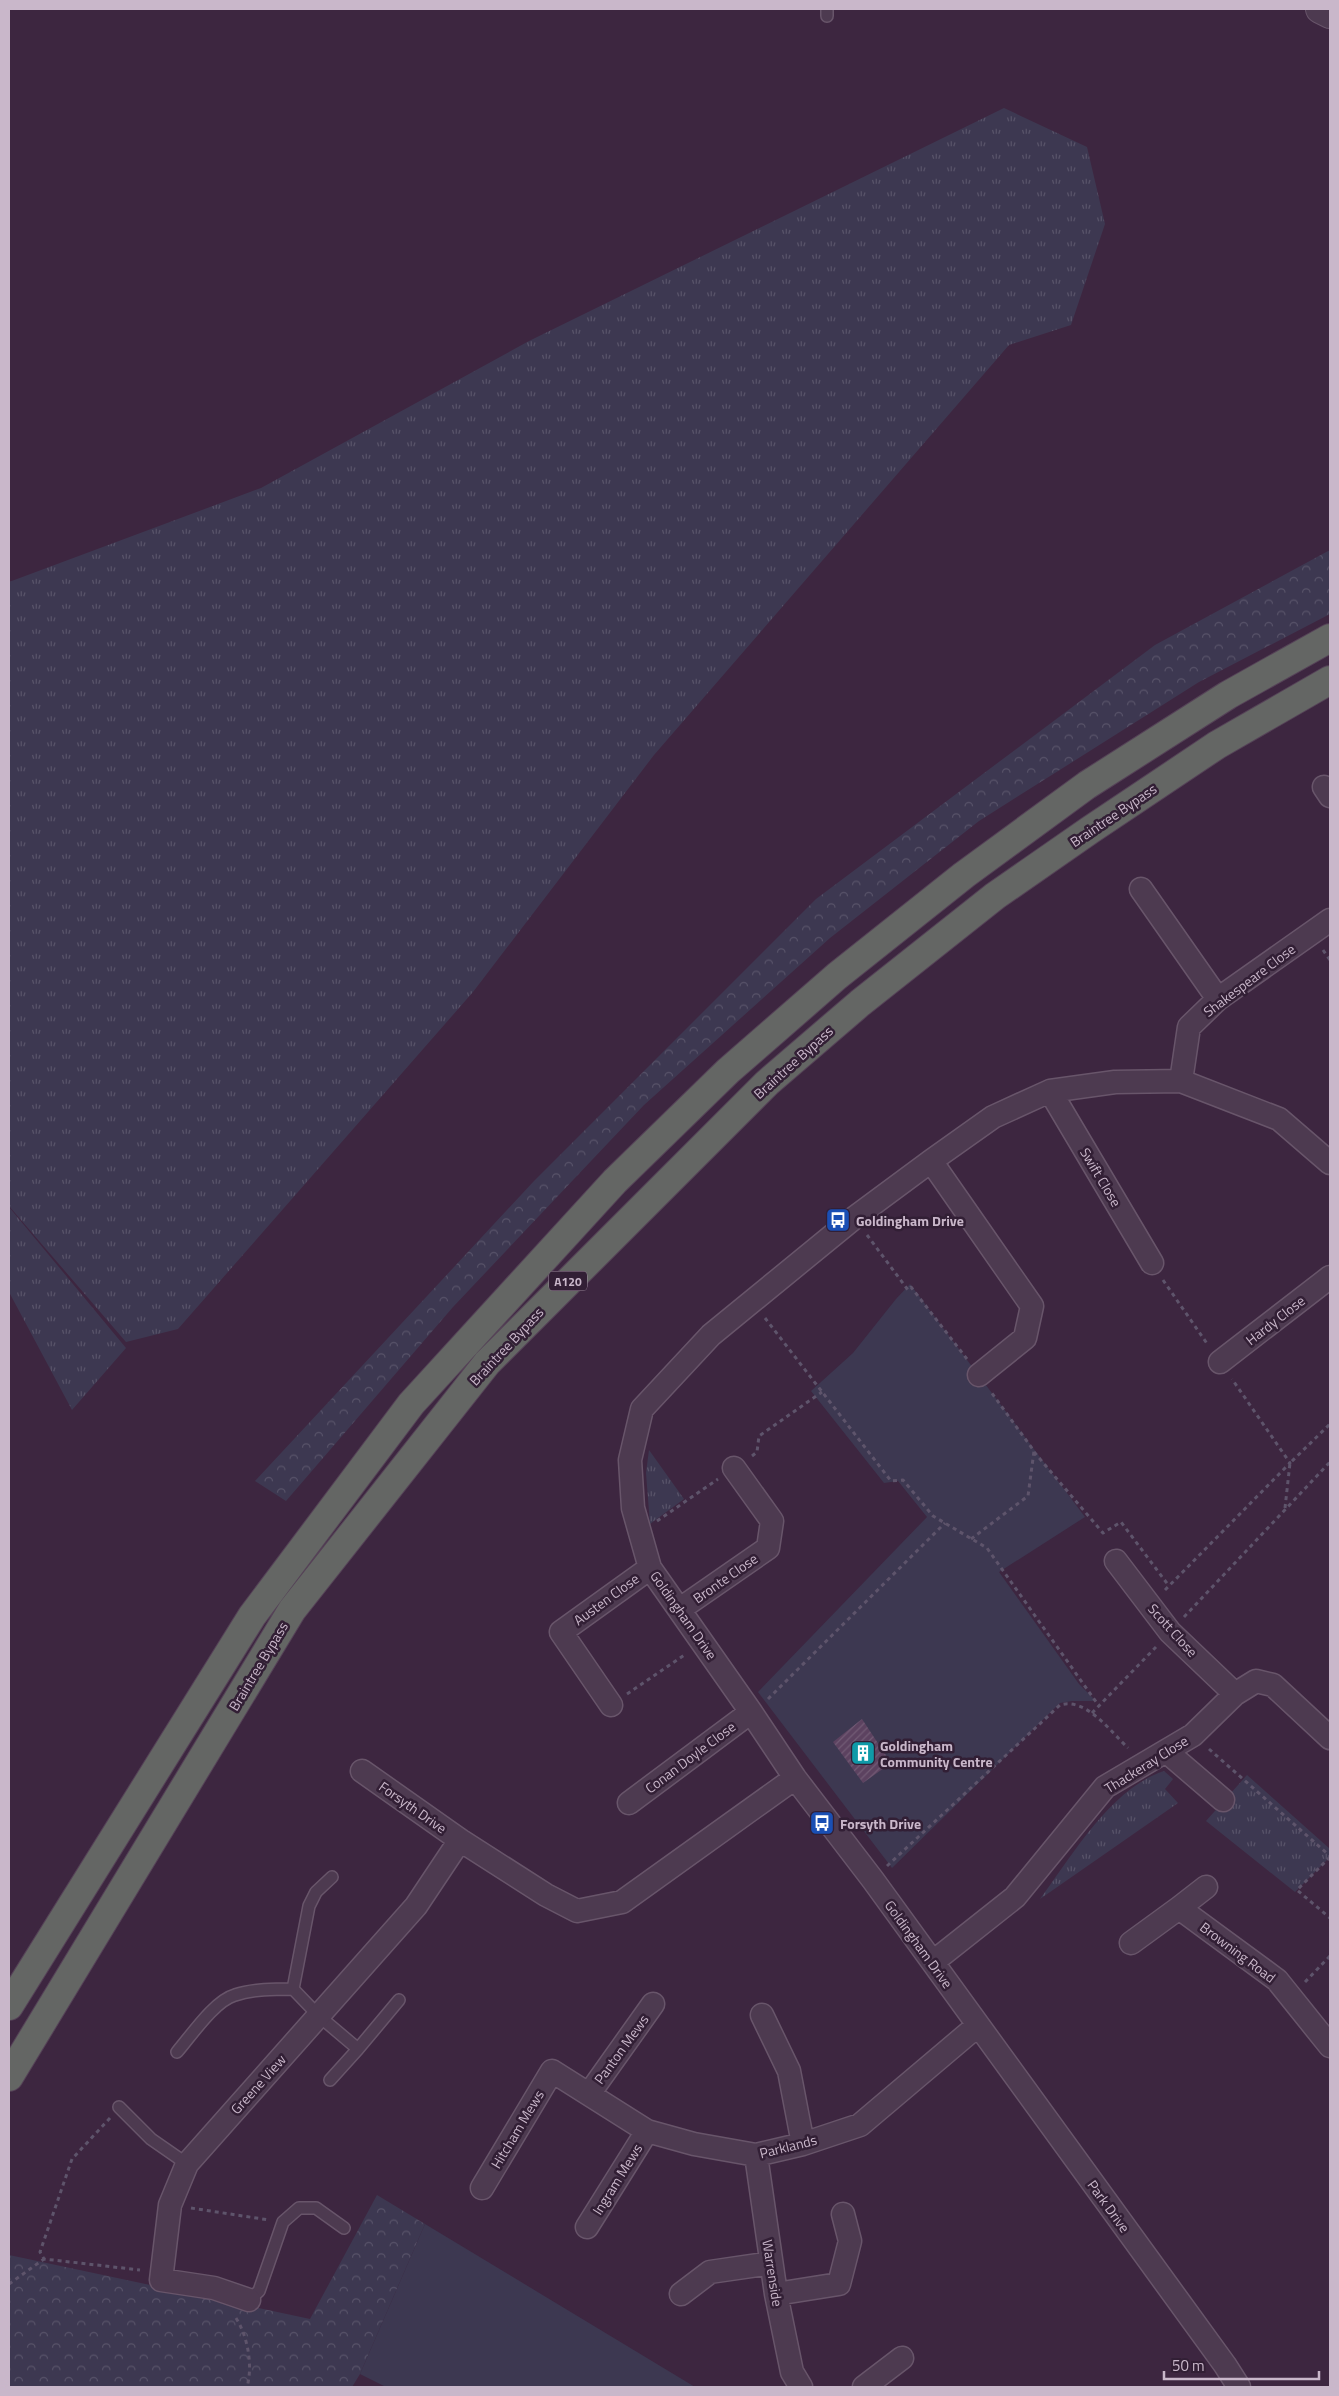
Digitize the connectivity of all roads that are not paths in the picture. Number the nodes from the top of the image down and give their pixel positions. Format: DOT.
graph roads {
  1 [pos="1320,9"];
  2 [pos="1330,14"];
  3 [pos="1330,638"];
  4 [pos="1330,680"];
  5 [pos="1142,889"];
  6 [pos="1330,920"];
  7 [pos="1218,1000"];
  8 [pos="1181,1081"];
  9 [pos="1050,1091"];
  10 [pos="932,1161"];
  11 [pos="1330,1164"];
  12 [pos="1152,1263"];
  13 [pos="1330,1277"];
  14 [pos="1220,1362"];
  15 [pos="979,1375"];
  16 [pos="734,1468"];
  17 [pos="1116,1561"];
  18 [pos="650,1568"];
  19 [pos="680,1610"];
  20 [pos="1235,1694"];
  21 [pos="610,1705"];
  22 [pos="752,1713"];
  23 [pos="1330,1738"];
  24 [pos="1167,1752"];
  25 [pos="362,1771"];
  26 [pos="795,1778"];
  27 [pos="1223,1800"];
  28 [pos="629,1803"];
  29 [pos="460,1840"];
  30 [pos="332,1877"];
  31 [pos="1206,1887"];
  32 [pos="1180,1908"];
  33 [pos="1132,1943"];
  34 [pos="933,1962"];
  35 [pos="294,1989"];
  36 [pos="400,2000"];
  37 [pos="653,2004"];
  38 [pos="9,2006"];
  39 [pos="762,2015"];
  40 [pos="318,2016"];
  41 [pos="977,2026"];
  42 [pos="1330,2046"];
  43 [pos="358,2049"];
  44 [pos="177,2052"];
  45 [pos="552,2071"];
  46 [pos="9,2077"];
  47 [pos="330,2080"];
  48 [pos="589,2094"];
  49 [pos="119,2107"];
  50 [pos="647,2131"];
  51 [pos="803,2144"];
  52 [pos="756,2155"];
  53 [pos="187,2164"];
  54 [pos="482,2188"];
  55 [pos="843,2214"];
  56 [pos="587,2227"];
  57 [pos="344,2228"];
  58 [pos="771,2263"];
  59 [pos="681,2294"];
  60 [pos="776,2294"];
  61 [pos="249,2300"];
  62 [pos="902,2358"];
  63 [pos="801,2387"];
  64 [pos="864,2387"];
  65 [pos="1239,2387"];
  1 -- 2 [label="street"];
  3 -- 38 [label="highway, A120"];
  4 -- 46 [label="highway, Braintree Bypass / A120"];
  5 -- 7 [label="street"];
  6 -- 7 [label="street, Shakespeare Close"];
  7 -- 8 [label="street, Shakespeare Close"];
  8 -- 9 [label="street, Goldingham Drive"];
  8 -- 11 [label="street, Goldingham Drive"];
  9 -- 10 [label="street, Goldingham Drive"];
  9 -- 12 [label="street, Swift Close"];
  10 -- 15 [label="street"];
  10 -- 18 [label="street, Goldingham Drive"];
  13 -- 14 [label="street, Hardy Close"];
  16 -- 19 [label="street, Bronte Close"];
  17 -- 20 [label="street, Scott Close"];
  18 -- 19 [label="street, Goldingham Drive"];
  18 -- 21 [label="street, Austen Close"];
  19 -- 22 [label="street, Goldingham Drive"];
  20 -- 23 [label="street, Thackeray Close"];
  20 -- 24 [label="street, Thackeray Close"];
  22 -- 26 [label="street, Goldingham Drive"];
  22 -- 28 [label="street, Conan Doyle Close"];
  24 -- 27 [label="street"];
  24 -- 34 [label="street, Thackeray Close"];
  25 -- 29 [label="street, Forsyth Drive"];
  26 -- 29 [label="street, Forsyth Drive"];
  26 -- 34 [label="street, Goldingham Drive"];
  29 -- 40 [label="street, Greene View"];
  30 -- 35 [label="lane"];
  31 -- 32 [label="street"];
  32 -- 33 [label="street"];
  32 -- 42 [label="street, Browning Road"];
  34 -- 41 [label="street, Goldingham Drive"];
  35 -- 40 [label="lane"];
  35 -- 44 [label="lane"];
  36 -- 43 [label="lane"];
  37 -- 48 [label="street, Panton Mews"];
  39 -- 51 [label="street"];
  40 -- 43 [label="lane"];
  40 -- 53 [label="street, Greene View"];
  41 -- 51 [label="street, Parklands"];
  41 -- 65 [label="street, Park Drive"];
  43 -- 47 [label="lane"];
  45 -- 48 [label="street, Parklands"];
  45 -- 54 [label="street, Hitcham Mews"];
  48 -- 50 [label="street, Parklands"];
  49 -- 53 [label="lane"];
  50 -- 52 [label="street, Parklands"];
  50 -- 56 [label="street, Ingram Mews"];
  51 -- 52 [label="street, Parklands"];
  52 -- 58 [label="street, Warrenside"];
  53 -- 61 [label="street, Greene View"];
  55 -- 60 [label="street"];
  57 -- 61 [label="lane"];
  58 -- 59 [label="street"];
  58 -- 60 [label="street, Warrenside"];
  60 -- 63 [label="street, Warrenside"];
  62 -- 64 [label="street"];
}
